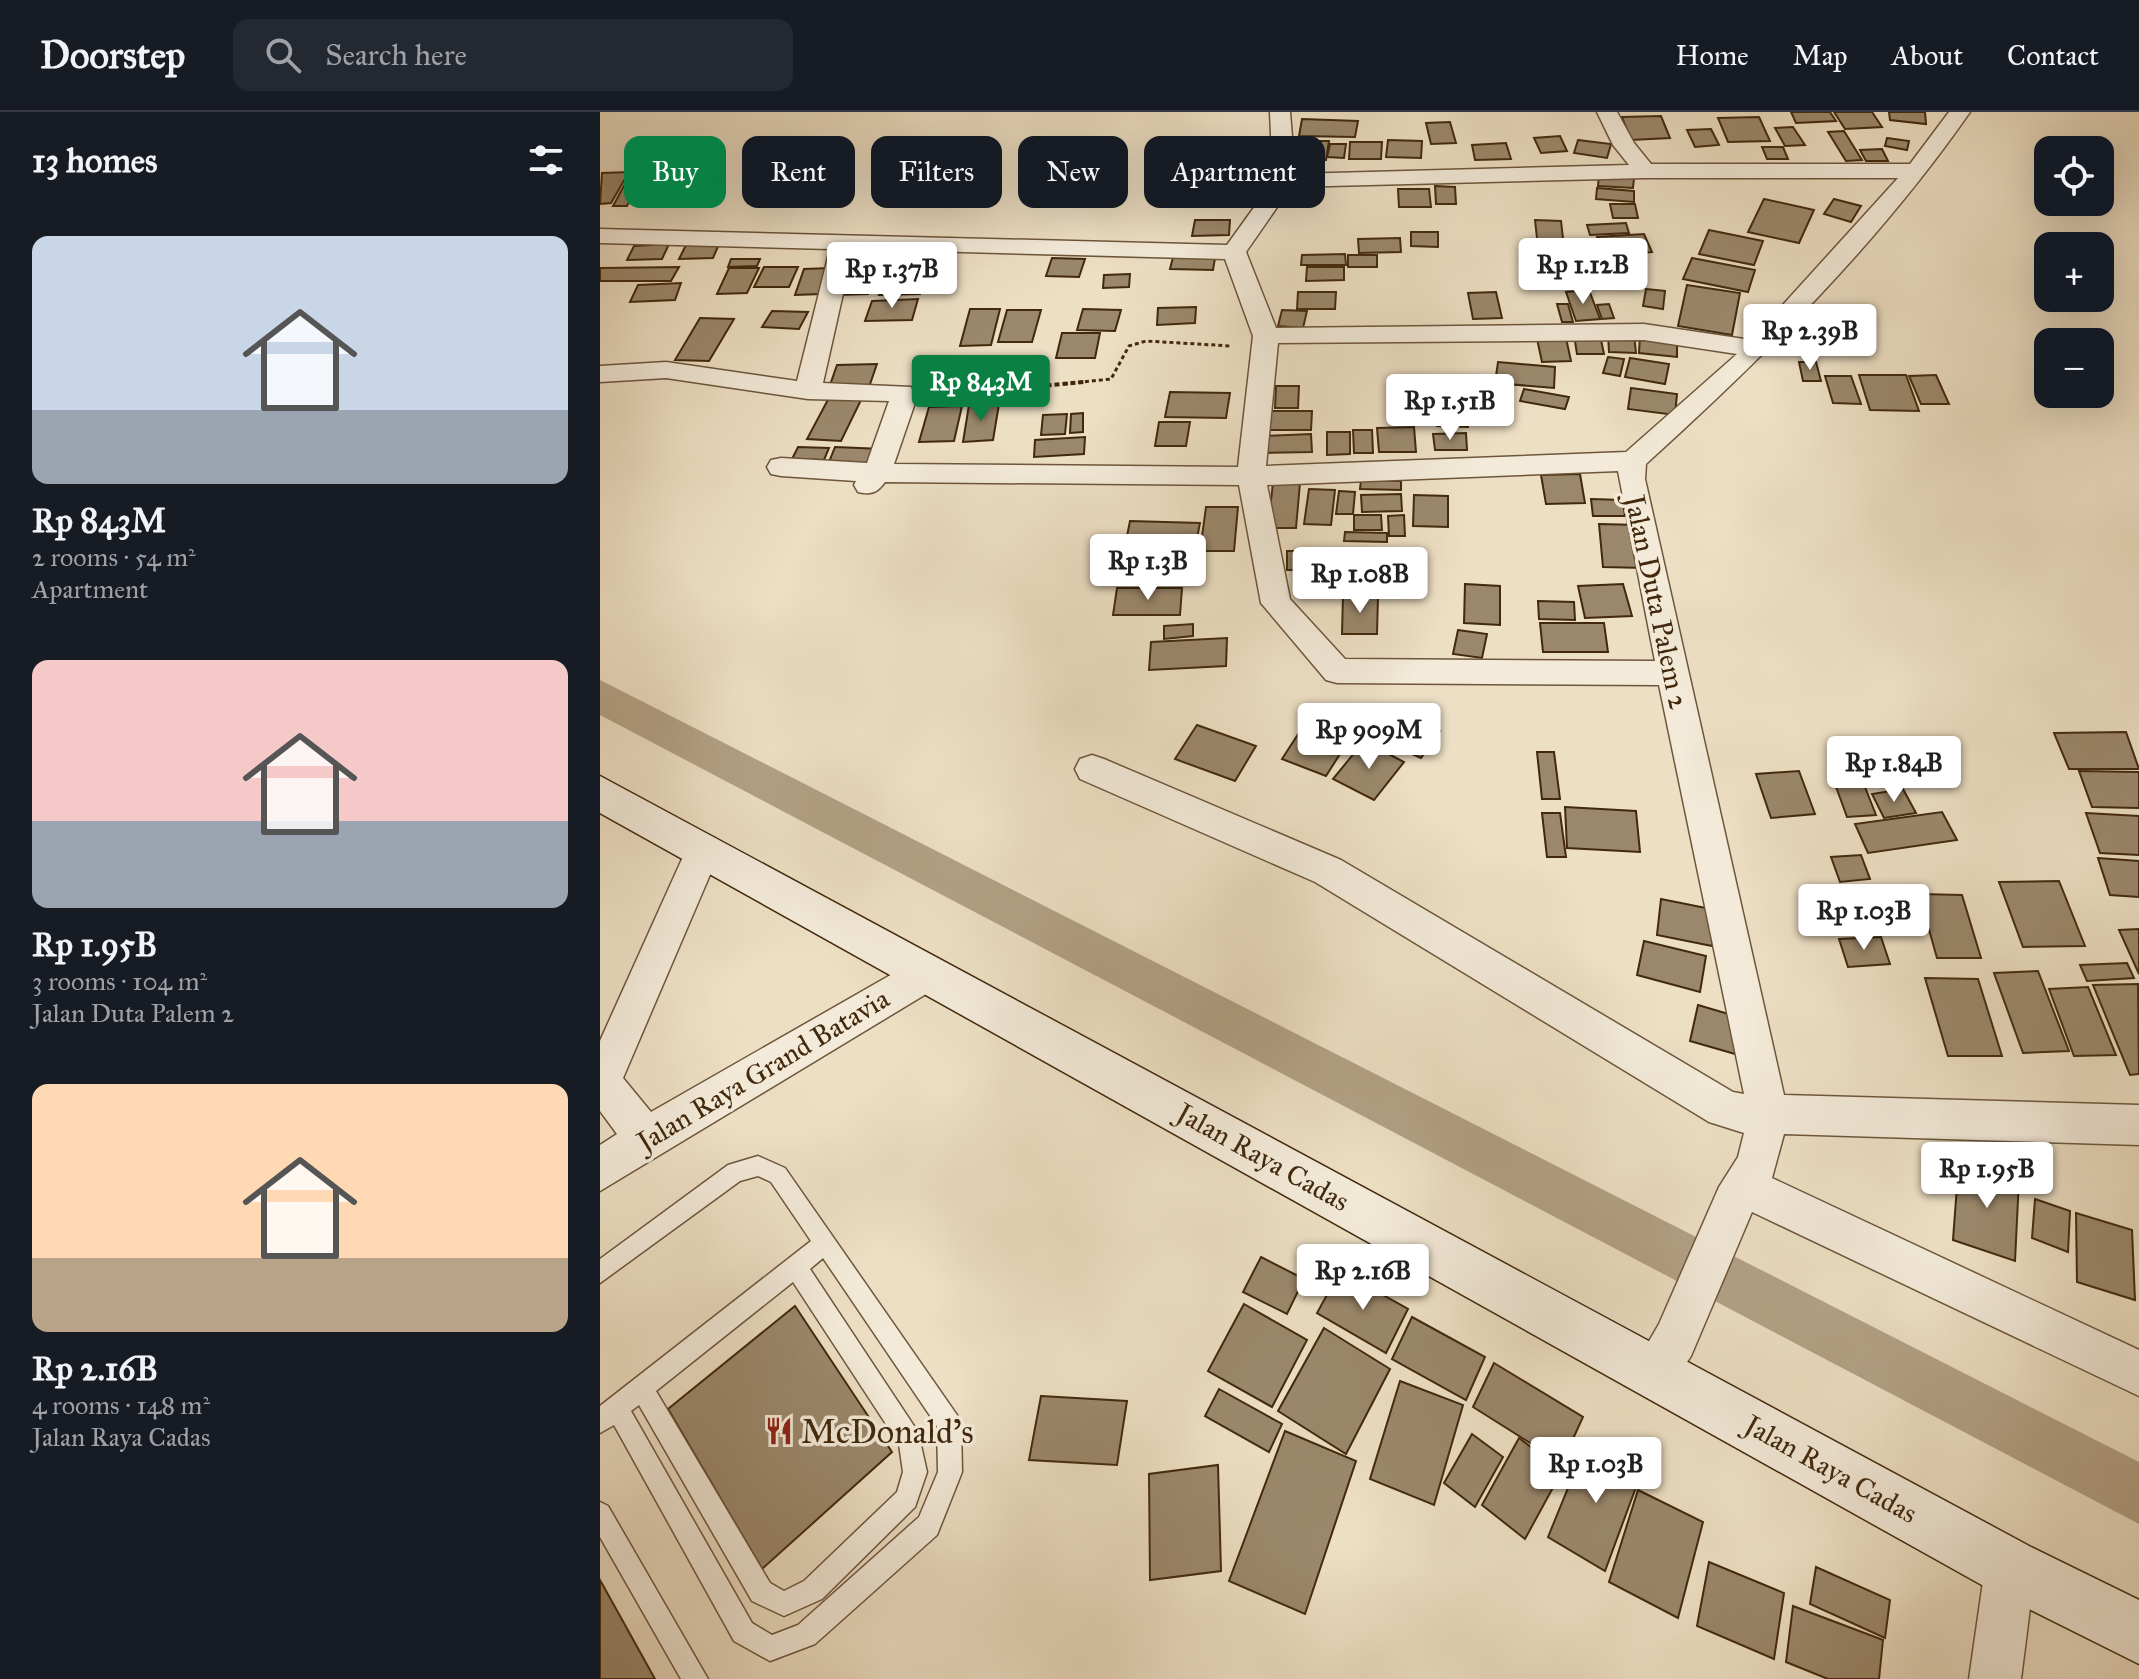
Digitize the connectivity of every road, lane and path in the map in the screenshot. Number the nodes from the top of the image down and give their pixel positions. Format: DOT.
graph roads {
  1 [pos="1280,112"];
  2 [pos="1607,112"];
  3 [pos="1960,112"];
  4 [pos="1281,136"];
  5 [pos="1645,171"];
  6 [pos="1916,171"];
  7 [pos="1325,180"];
  8 [pos="1265,208"];
  9 [pos="600,236"];
  10 [pos="843,242"];
  11 [pos="1234,252"];
  12 [pos="1265,342"];
  13 [pos="1757,349"];
  14 [pos="600,374"];
  15 [pos="808,391"];
  16 [pos="903,400"];
  17 [pos="1633,461"];
  18 [pos="781,467"];
  19 [pos="1251,476"];
  20 [pos="873,479"];
  21 [pos="1671,673"];
  22 [pos="1092,769"];
  23 [pos="600,793"];
  24 [pos="703,849"];
  25 [pos="928,973"];
  26 [pos="602,1085"];
  27 [pos="1768,1114"];
  28 [pos="2139,1125"];
  29 [pos="645,1138"];
  30 [pos="600,1170"];
  31 [pos="1745,1184"];
  32 [pos="825,1243"];
  33 [pos="795,1266"];
  34 [pos="600,1272"];
  35 [pos="1665,1356"];
  36 [pos="2139,1373"];
  37 [pos="642,1389"];
  38 [pos="609,1414"];
  39 [pos="600,1514"];
  40 [pos="2010,1568"];
  41 [pos="2139,1633"];
  42 [pos="695,1679"];
  43 [pos="1995,1679"];
  1 -- 4 [label="street"];
  2 -- 5 [label="street"];
  3 -- 6 [label="street, Jalan Duta Palem 2"];
  5 -- 6 [label="street"];
  5 -- 7 [label="street"];
  6 -- 13 [label="street, Jalan Duta Palem 2"];
  8 -- 11 [label="street"];
  9 -- 10 [label="street"];
  10 -- 11 [label="street"];
  10 -- 15 [label="street"];
  11 -- 12 [label="street"];
  12 -- 13 [label="street"];
  12 -- 16 [label="path"];
  12 -- 19 [label="street"];
  13 -- 17 [label="street, Jalan Duta Palem 2"];
  14 -- 15 [label="street"];
  15 -- 16 [label="street"];
  16 -- 20 [label="street"];
  17 -- 19 [label="street"];
  17 -- 21 [label="street, Jalan Duta Palem 2"];
  18 -- 20 [label="street"];
  19 -- 20 [label="street"];
  19 -- 21 [label="street"];
  21 -- 27 [label="street, Jalan Duta Palem 2"];
  22 -- 27 [label="street"];
  23 -- 24 [label="street, Jalan Raya Cadas"];
  24 -- 25 [label="street, Jalan Raya Cadas"];
  24 -- 26 [label="street"];
  25 -- 29 [label="street, Jalan Raya Grand Batavia"];
  25 -- 35 [label="street, Jalan Raya Cadas"];
  26 -- 29 [label="street"];
  27 -- 28 [label="street"];
  27 -- 31 [label="street, Jalan Duta Palem 2"];
  29 -- 30 [label="street, Jalan Raya Grand Batavia"];
  31 -- 35 [label="street, Jalan Duta Palem 2"];
  31 -- 36 [label="street"];
  32 -- 33 [label="lane"];
  32 -- 34 [label="lane"];
  32 -- 38 [label="lane"];
  33 -- 37 [label="lane"];
  33 -- 37 [label="lane"];
  35 -- 40 [label="street, Jalan Raya Cadas"];
  37 -- 38 [label="lane"];
  39 -- 42 [label="lane"];
  40 -- 41 [label="street, Jalan Raya Cadas"];
  40 -- 43 [label="street"];
}
